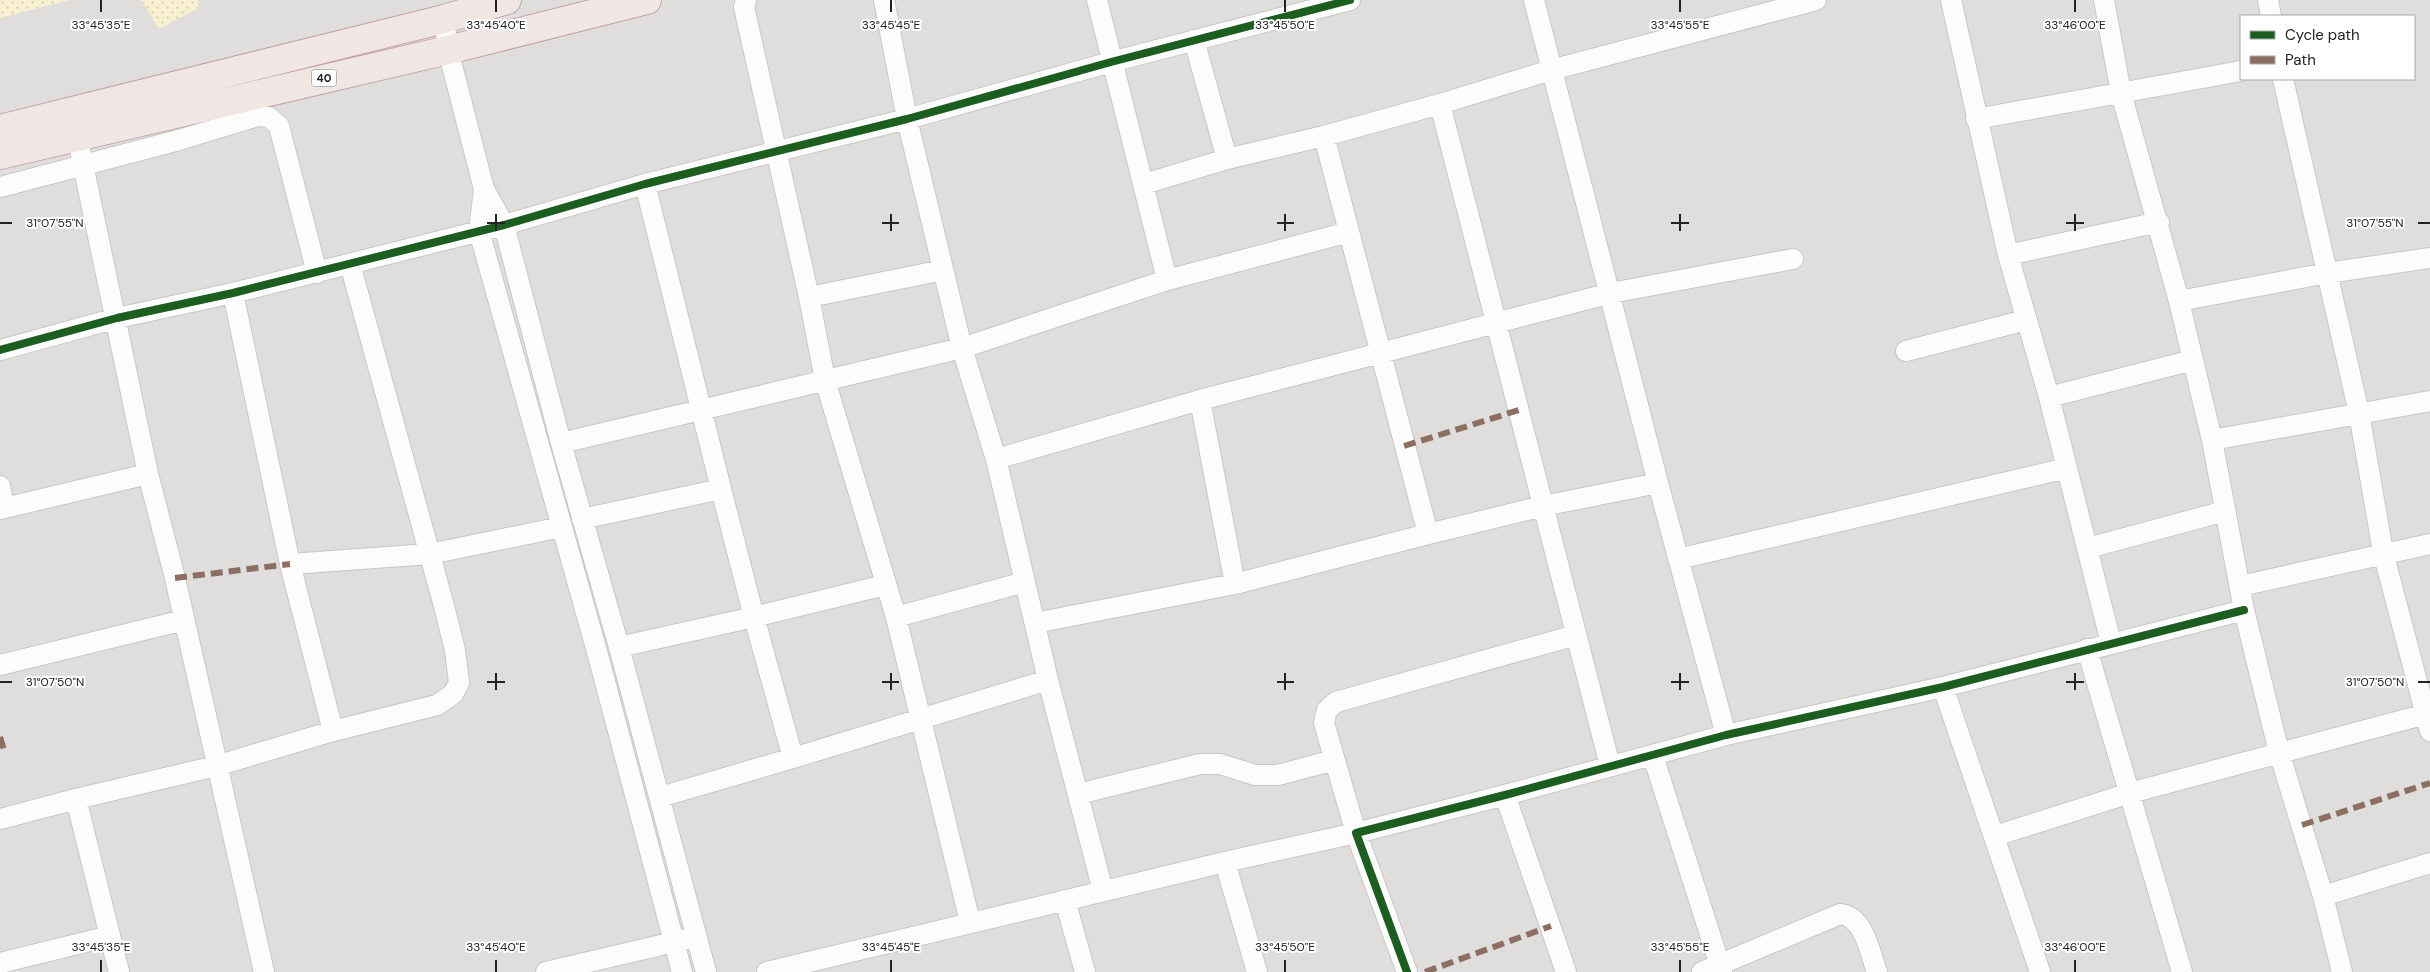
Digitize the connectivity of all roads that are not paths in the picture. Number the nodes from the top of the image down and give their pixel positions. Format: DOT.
graph roads {
  1 [pos="507,0"];
  2 [pos="647,0"];
  3 [pos="746,0"];
  4 [pos="884,0"];
  5 [pos="1096,0"];
  6 [pos="1350,0"];
  7 [pos="1534,0"];
  8 [pos="1816,0"];
  9 [pos="1951,0"];
  10 [pos="2104,0"];
  11 [pos="2268,0"];
  12 [pos="2271,15"];
  13 [pos="444,19"];
  14 [pos="1194,40"];
  15 [pos="448,50"];
  16 [pos="1110,62"];
  17 [pos="1550,70"];
  18 [pos="2240,71"];
  19 [pos="2283,80"];
  20 [pos="2121,93"];
  21 [pos="1440,104"];
  22 [pos="907,119"];
  23 [pos="1976,119"];
  24 [pos="0,129"];
  25 [pos="77,136"];
  26 [pos="1324,136"];
  27 [pos="776,152"];
  28 [pos="0,155"];
  29 [pos="1227,159"];
  30 [pos="82,166"];
  31 [pos="645,184"];
  32 [pos="1144,184"];
  33 [pos="0,187"];
  34 [pos="484,189"];
  35 [pos="2158,222"];
  36 [pos="504,225"];
  37 [pos="479,231"];
  38 [pos="1349,232"];
  39 [pos="2008,255"];
  40 [pos="2430,258"];
  41 [pos="1793,259"];
  42 [pos="350,264"];
  43 [pos="943,270"];
  44 [pos="317,273"];
  45 [pos="2327,273"];
  46 [pos="1166,280"];
  47 [pos="233,293"];
  48 [pos="1611,293"];
  49 [pos="809,298"];
  50 [pos="2179,301"];
  51 [pos="117,318"];
  52 [pos="2026,320"];
  53 [pos="1496,322"];
  54 [pos="962,348"];
  55 [pos="0,350"];
  56 [pos="1906,351"];
  57 [pos="1380,353"];
  58 [pos="2193,360"];
  59 [pos="825,380"];
  60 [pos="2048,397"];
  61 [pos="1200,400"];
  62 [pos="2430,401"];
  63 [pos="702,411"];
  64 [pos="2359,413"];
  65 [pos="2212,440"];
  66 [pos="560,442"];
  67 [pos="996,459"];
  68 [pos="2067,468"];
  69 [pos="148,474"];
  70 [pos="1658,483"];
  71 [pos="0,486"];
  72 [pos="721,489"];
  73 [pos="1543,506"];
  74 [pos="2,509"];
  75 [pos="2225,511"];
  76 [pos="582,519"];
  77 [pos="561,527"];
  78 [pos="1428,534"];
  79 [pos="2430,544"];
  80 [pos="2088,548"];
  81 [pos="2383,552"];
  82 [pos="430,554"];
  83 [pos="1678,558"];
  84 [pos="290,564"];
  85 [pos="1025,582"];
  86 [pos="1235,584"];
  87 [pos="885,585"];
  88 [pos="2240,586"];
  89 [pos="2244,610"];
  90 [pos="754,617"];
  91 [pos="896,617"];
  92 [pos="184,620"];
  93 [pos="1035,623"];
  94 [pos="1576,634"];
  95 [pos="2111,643"];
  96 [pos="619,647"];
  97 [pos="2087,649"];
  98 [pos="0,665"];
  99 [pos="1048,680"];
  100 [pos="1943,687"];
  101 [pos="2428,719"];
  102 [pos="921,721"];
  103 [pos="333,731"];
  104 [pos="1726,735"];
  105 [pos="2279,752"];
  106 [pos="1653,756"];
  107 [pos="793,758"];
  108 [pos="1334,760"];
  109 [pos="216,766"];
  110 [pos="1610,766"];
  111 [pos="2130,793"];
  112 [pos="1078,794"];
  113 [pos="1505,796"];
  114 [pos="660,797"];
  115 [pos="76,799"];
  116 [pos="0,819"];
  117 [pos="1356,833"];
  118 [pos="1995,836"];
  119 [pos="1225,862"];
  120 [pos="2430,863"];
  121 [pos="1103,891"];
  122 [pos="2322,896"];
  123 [pos="1065,900"];
  124 [pos="970,922"];
  125 [pos="110,936"];
  126 [pos="697,937"];
  127 [pos="674,942"];
  128 [pos="0,963"];
  129 [pos="1715,970"];
  130 [pos="119,972"];
  131 [pos="264,972"];
  132 [pos="546,972"];
  133 [pos="682,972"];
  134 [pos="706,972"];
  135 [pos="767,972"];
  136 [pos="1085,972"];
  137 [pos="1257,972"];
  138 [pos="1407,972"];
  139 [pos="1566,972"];
  140 [pos="1877,972"];
  141 [pos="2040,972"];
  142 [pos="2182,972"];
  143 [pos="2342,972"];
  1 -- 13 [label="highway, 40"];
  2 -- 15 [label="highway, 40"];
  3 -- 27 [label="street"];
  4 -- 22 [label="street"];
  5 -- 16 [label="street"];
  6 -- 14 [label="street"];
  7 -- 17 [label="street"];
  8 -- 17 [label="street"];
  9 -- 23 [label="street"];
  10 -- 20 [label="street"];
  11 -- 12 [label="street"];
  13 -- 15 [label="street"];
  13 -- 24 [label="highway, 40"];
  14 -- 16 [label="street"];
  14 -- 29 [label="street"];
  15 -- 25 [label="highway, 40"];
  15 -- 34 [label="street"];
  16 -- 22 [label="street"];
  16 -- 32 [label="street"];
  17 -- 21 [label="street"];
  17 -- 48 [label="street"];
  18 -- 20 [label="street"];
  19 -- 45 [label="street"];
  20 -- 23 [label="street"];
  20 -- 35 [label="street"];
  21 -- 26 [label="street"];
  21 -- 53 [label="street"];
  22 -- 27 [label="street"];
  22 -- 43 [label="street"];
  23 -- 39 [label="street"];
  25 -- 28 [label="highway, 40"];
  25 -- 30 [label="street"];
  26 -- 29 [label="street"];
  26 -- 38 [label="street"];
  27 -- 31 [label="street"];
  27 -- 49 [label="street"];
  29 -- 32 [label="street"];
  30 -- 33 [label="street"];
  30 -- 44 [label="street"];
  30 -- 51 [label="street"];
  31 -- 36 [label="street"];
  31 -- 63 [label="street"];
  32 -- 46 [label="street"];
  34 -- 36 [label="street"];
  34 -- 37 [label="street"];
  35 -- 39 [label="street"];
  35 -- 50 [label="street"];
  36 -- 37 [label="street"];
  36 -- 66 [label="street"];
  37 -- 42 [label="street"];
  37 -- 77 [label="street"];
  38 -- 46 [label="street"];
  38 -- 57 [label="street"];
  39 -- 52 [label="street"];
  40 -- 45 [label="street"];
  41 -- 48 [label="street"];
  42 -- 44 [label="street"];
  42 -- 82 [label="street"];
  43 -- 49 [label="street"];
  43 -- 54 [label="street"];
  44 -- 47 [label="street"];
  45 -- 50 [label="street"];
  45 -- 64 [label="street"];
  46 -- 54 [label="street"];
  47 -- 51 [label="street"];
  47 -- 84 [label="street"];
  48 -- 53 [label="street"];
  48 -- 70 [label="street"];
  49 -- 59 [label="street"];
  50 -- 58 [label="street"];
  51 -- 55 [label="street"];
  51 -- 69 [label="street"];
  52 -- 56 [label="street"];
  52 -- 60 [label="street"];
  53 -- 57 [label="street"];
  53 -- 73 [label="street"];
  54 -- 59 [label="street"];
  54 -- 67 [label="street"];
  57 -- 61 [label="street"];
  57 -- 78 [label="street"];
  58 -- 60 [label="street"];
  58 -- 65 [label="street"];
  59 -- 63 [label="street"];
  59 -- 87 [label="street"];
  60 -- 68 [label="street"];
  61 -- 67 [label="street"];
  61 -- 86 [label="street"];
  62 -- 64 [label="street"];
  63 -- 66 [label="street"];
  63 -- 72 [label="street"];
  64 -- 65 [label="street"];
  64 -- 81 [label="street"];
  65 -- 75 [label="street"];
  66 -- 76 [label="street"];
  67 -- 85 [label="street"];
  68 -- 80 [label="street"];
  68 -- 83 [label="street"];
  69 -- 74 [label="street"];
  69 -- 92 [label="street"];
  70 -- 73 [label="street"];
  70 -- 83 [label="street"];
  71 -- 74 [label="street"];
  72 -- 76 [label="street"];
  72 -- 90 [label="street"];
  73 -- 78 [label="street"];
  73 -- 94 [label="street"];
  75 -- 80 [label="street"];
  75 -- 88 [label="street"];
  76 -- 96 [label="street"];
  77 -- 82 [label="street"];
  77 -- 127 [label="street"];
  78 -- 86 [label="street"];
  79 -- 81 [label="street"];
  80 -- 95 [label="street"];
  81 -- 88 [label="street"];
  81 -- 101 [label="street"];
  82 -- 84 [label="street"];
  82 -- 103 [label="street"];
  83 -- 104 [label="street"];
  84 -- 103 [label="street"];
  85 -- 91 [label="street"];
  85 -- 93 [label="street"];
  86 -- 93 [label="street"];
  87 -- 90 [label="street"];
  87 -- 91 [label="street"];
  88 -- 89 [label="street"];
  89 -- 95 [label="street"];
  89 -- 105 [label="street"];
  90 -- 96 [label="street"];
  90 -- 107 [label="street"];
  91 -- 102 [label="street"];
  92 -- 98 [label="street"];
  92 -- 109 [label="street"];
  93 -- 99 [label="street"];
  94 -- 108 [label="street"];
  94 -- 110 [label="street"];
  95 -- 97 [label="street"];
  96 -- 114 [label="street"];
  97 -- 100 [label="street"];
  97 -- 111 [label="street"];
  99 -- 102 [label="street"];
  99 -- 112 [label="street"];
  100 -- 104 [label="street"];
  100 -- 118 [label="street"];
  101 -- 105 [label="street"];
  102 -- 107 [label="street"];
  102 -- 124 [label="street"];
  103 -- 109 [label="street"];
  104 -- 106 [label="street"];
  105 -- 111 [label="street"];
  105 -- 122 [label="street"];
  106 -- 110 [label="street"];
  106 -- 129 [label="street"];
  107 -- 114 [label="street"];
  108 -- 112 [label="street"];
  108 -- 117 [label="street"];
  109 -- 115 [label="street"];
  109 -- 131 [label="street"];
  110 -- 113 [label="street"];
  111 -- 118 [label="street"];
  111 -- 142 [label="street"];
  112 -- 121 [label="street"];
  113 -- 117 [label="street"];
  113 -- 139 [label="street"];
  114 -- 126 [label="street"];
  115 -- 116 [label="street"];
  115 -- 125 [label="street"];
  117 -- 119 [label="street"];
  117 -- 138 [label="street"];
  118 -- 141 [label="street"];
  119 -- 121 [label="street"];
  119 -- 137 [label="street"];
  120 -- 122 [label="street"];
  121 -- 123 [label="street"];
  122 -- 143 [label="street"];
  123 -- 124 [label="street"];
  123 -- 136 [label="street"];
  124 -- 135 [label="street"];
  125 -- 128 [label="street"];
  125 -- 130 [label="street"];
  126 -- 127 [label="street"];
  126 -- 134 [label="street"];
  127 -- 132 [label="street"];
  127 -- 133 [label="street"];
  129 -- 140 [label="street"];
}
